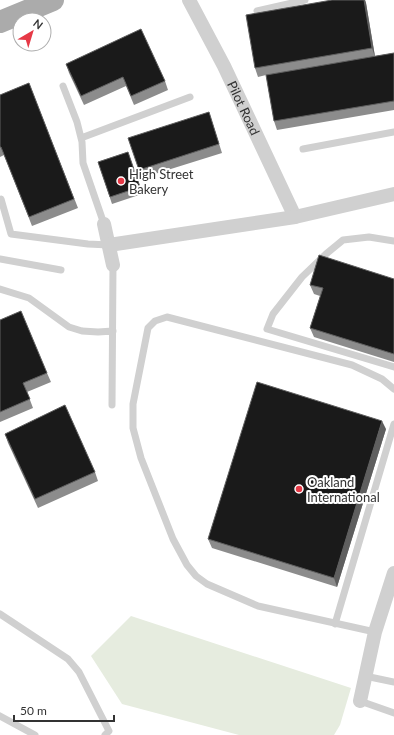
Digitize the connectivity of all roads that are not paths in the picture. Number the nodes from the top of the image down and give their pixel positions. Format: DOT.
graph roads {
  1 [pos="53,0"];
  2 [pos="189,0"];
  3 [pos="305,0"];
  4 [pos="257,11"];
  5 [pos="0,22"];
  6 [pos="63,86"];
  7 [pos="190,97"];
  8 [pos="394,132"];
  9 [pos="81,138"];
  10 [pos="303,149"];
  11 [pos="394,194"];
  12 [pos="1,199"];
  13 [pos="296,217"];
  14 [pos="104,224"];
  15 [pos="394,241"];
  16 [pos="109,245"];
  17 [pos="0,259"];
  18 [pos="113,265"];
  19 [pos="61,270"];
  20 [pos="0,289"];
  21 [pos="112,331"];
  22 [pos="394,368"];
  23 [pos="394,389"];
  24 [pos="112,406"];
  25 [pos="394,424"];
  26 [pos="394,573"];
  27 [pos="0,614"];
  28 [pos="335,624"];
  29 [pos="375,632"];
  30 [pos="365,676"];
  31 [pos="394,682"];
  32 [pos="360,701"];
  33 [pos="394,713"];
  34 [pos="0,716"];
  35 [pos="35,735"];
  36 [pos="105,735"];
  1 -- 5 [label="main road"];
  2 -- 13 [label="street, Pilot Road"];
  3 -- 4 [label="lane"];
  6 -- 9 [label="lane"];
  7 -- 9 [label="lane"];
  8 -- 10 [label="lane"];
  9 -- 14 [label="lane"];
  11 -- 13 [label="street"];
  12 -- 16 [label="lane"];
  13 -- 16 [label="street"];
  14 -- 16 [label="street"];
  15 -- 22 [label="lane"];
  16 -- 18 [label="street"];
  17 -- 19 [label="lane"];
  18 -- 21 [label="lane"];
  20 -- 21 [label="lane"];
  21 -- 24 [label="lane"];
  23 -- 28 [label="lane"];
  25 -- 28 [label="lane"];
  26 -- 29 [label="street"];
  27 -- 36 [label="lane"];
  28 -- 29 [label="lane"];
  29 -- 30 [label="street"];
  30 -- 31 [label="lane"];
  30 -- 32 [label="street"];
  32 -- 33 [label="lane"];
  34 -- 35 [label="lane"];
}
